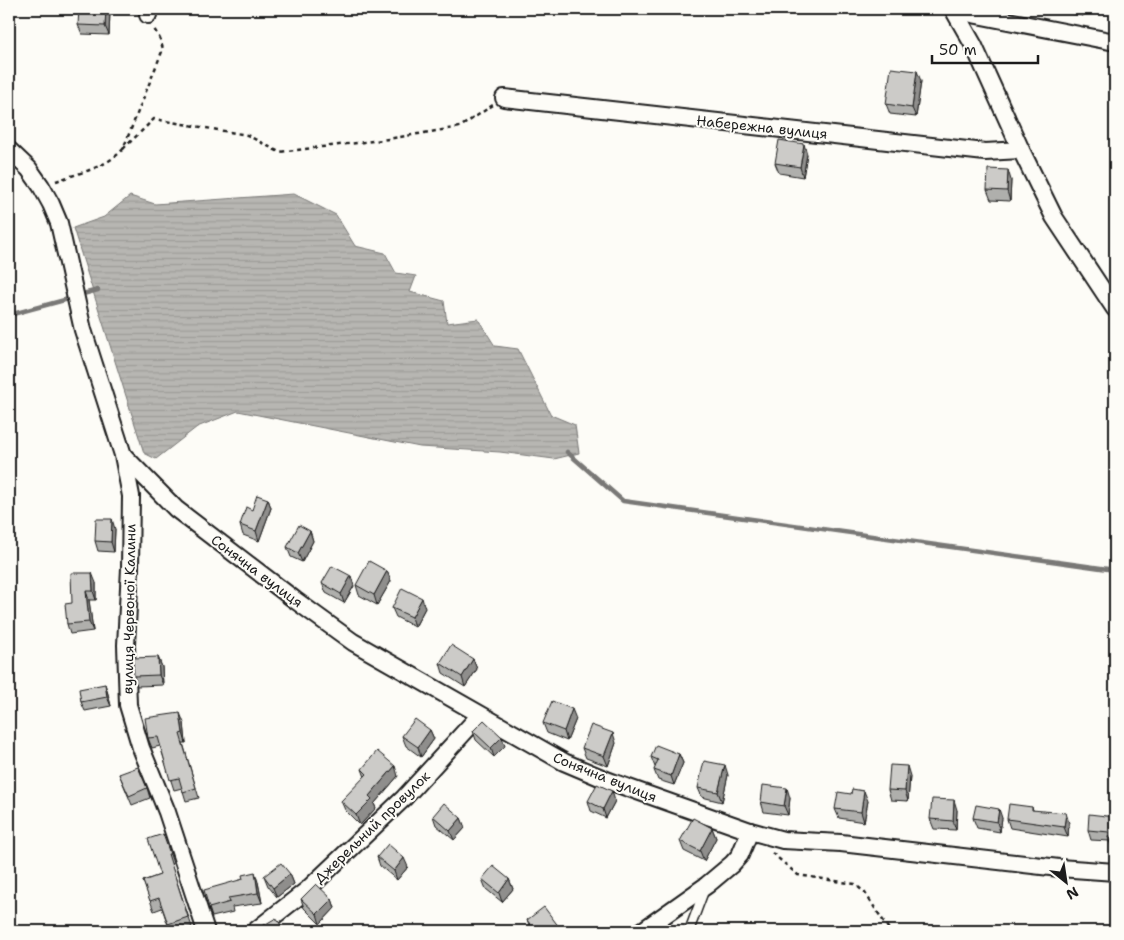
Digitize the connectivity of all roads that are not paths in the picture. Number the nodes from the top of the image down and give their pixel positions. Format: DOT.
graph roads {
  1 [pos="953,9"];
  2 [pos="958,9"];
  3 [pos="1115,42"];
  4 [pos="504,98"];
  5 [pos="9,150"];
  6 [pos="1021,150"];
  7 [pos="1115,309"];
  8 [pos="123,454"];
  9 [pos="480,715"];
  10 [pos="750,831"];
  11 [pos="1115,872"];
  12 [pos="707,885"];
  13 [pos="206,931"];
  14 [pos="255,931"];
  15 [pos="642,931"];
  16 [pos="689,931"];
  1 -- 6 [label="street"];
  2 -- 3 [label="street"];
  4 -- 6 [label="street, Набережна вулиця"];
  5 -- 8 [label="street, вулиця Червоної Калини"];
  6 -- 7 [label="street"];
  8 -- 9 [label="street, Сонячна вулиця"];
  8 -- 13 [label="street, вулиця Червоної Калини"];
  9 -- 10 [label="street, Сонячна вулиця"];
  9 -- 14 [label="street, Джерельний провулок"];
  10 -- 11 [label="street, Сонячна вулиця"];
  10 -- 12 [label="street"];
  12 -- 15 [label="street"];
  12 -- 16 [label="lane"];
}
